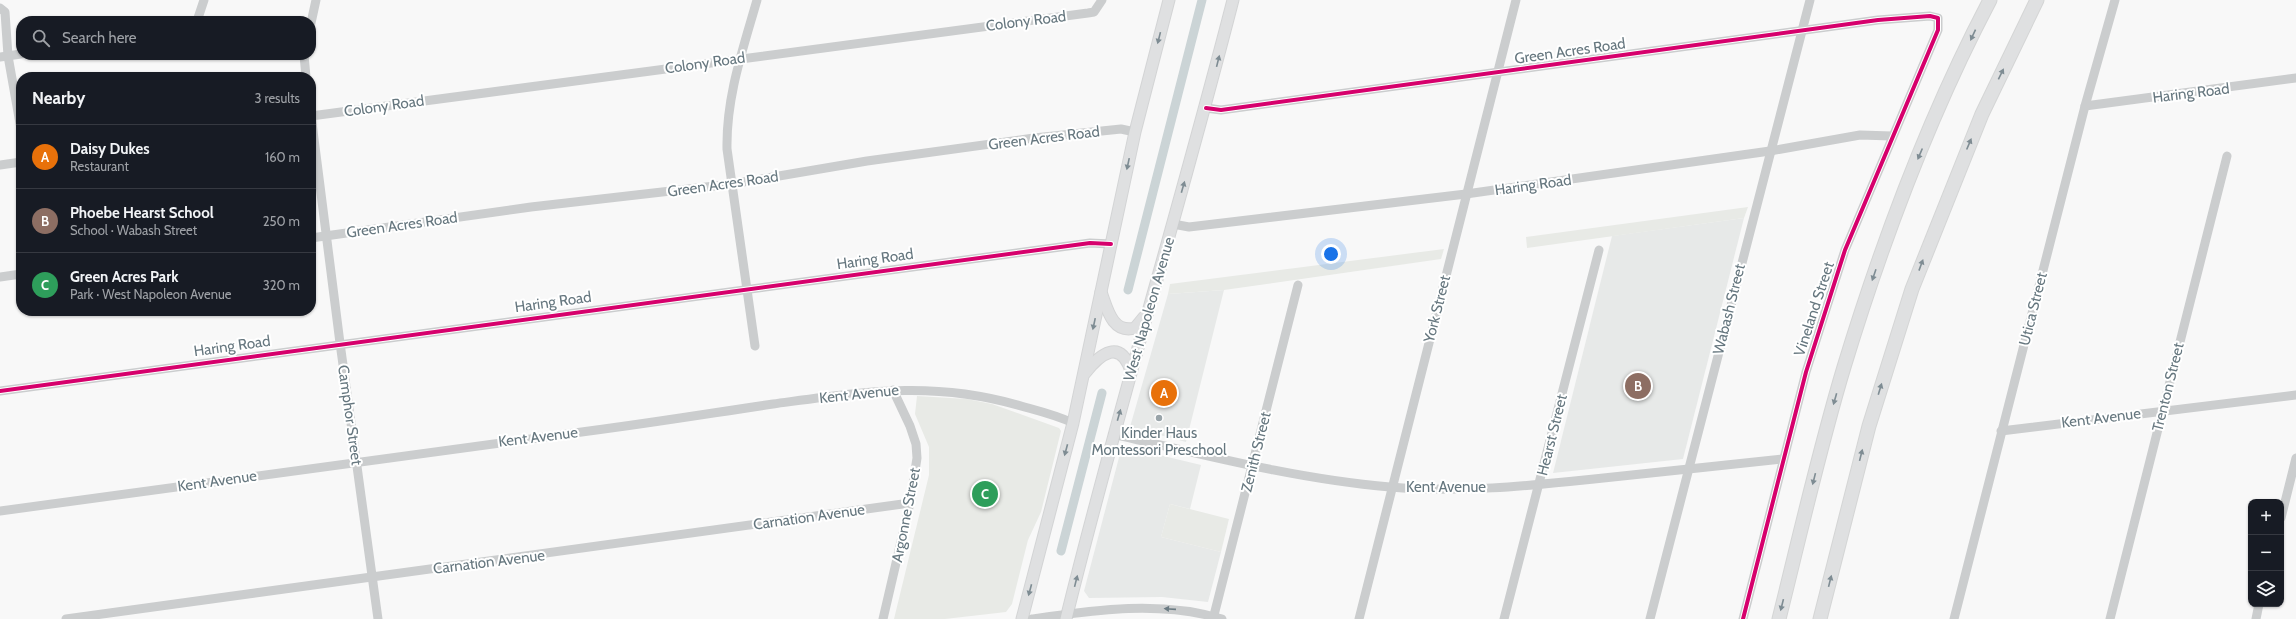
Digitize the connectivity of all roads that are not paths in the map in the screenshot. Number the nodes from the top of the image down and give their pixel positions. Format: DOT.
graph roads {
  1 [pos="204,0"];
  2 [pos="316,0"];
  3 [pos="757,0"];
  4 [pos="1168,0"];
  5 [pos="1234,0"];
  6 [pos="1516,0"];
  7 [pos="1810,0"];
  8 [pos="1990,0"];
  9 [pos="2037,0"];
  10 [pos="2115,0"];
  11 [pos="1100,4"];
  12 [pos="1,8"];
  13 [pos="199,16"];
  14 [pos="313,16"];
  15 [pos="1938,18"];
  16 [pos="1801,31"];
  17 [pos="16,55"];
  18 [pos="4,56"];
  19 [pos="740,58"];
  20 [pos="304,60"];
  21 [pos="306,72"];
  22 [pos="1498,73"];
  23 [pos="2296,78"];
  24 [pos="2085,106"];
  25 [pos="16,108"];
  26 [pos="1206,108"];
  27 [pos="316,115"];
  28 [pos="1135,132"];
  29 [pos="1892,136"];
  30 [pos="1770,151"];
  31 [pos="316,156"];
  32 [pos="2227,156"];
  33 [pos="16,163"];
  34 [pos="0,165"];
  35 [pos="732,184"];
  36 [pos="1466,194"];
  37 [pos="1173,224"];
  38 [pos="326,236"];
  39 [pos="316,237"];
  40 [pos="1111,244"];
  41 [pos="1599,250"];
  42 [pos="16,275"];
  43 [pos="0,277"];
  44 [pos="1298,285"];
  45 [pos="747,288"];
  46 [pos="1101,291"];
  47 [pos="1148,310"];
  48 [pos="340,343"];
  49 [pos="755,346"];
  50 [pos="1131,371"];
  51 [pos="1084,375"];
  52 [pos="893,390"];
  53 [pos="0,391"];
  54 [pos="2296,395"];
  55 [pos="2162,411"];
  56 [pos="1073,424"];
  57 [pos="2001,431"];
  58 [pos="1113,434"];
  59 [pos="2296,458"];
  60 [pos="1783,459"];
  61 [pos="357,460"];
  62 [pos="1252,466"];
  63 [pos="1689,469"];
  64 [pos="1539,484"];
  65 [pos="1391,487"];
  66 [pos="910,504"];
  67 [pos="2284,506"];
  68 [pos="0,510"];
  69 [pos="372,577"];
  70 [pos="2258,607"];
  71 [pos="1066,617"];
  72 [pos="1216,618"];
  73 [pos="66,619"];
  74 [pos="378,619"];
  75 [pos="883,619"];
  76 [pos="1022,619"];
  77 [pos="1032,619"];
  78 [pos="1359,619"];
  79 [pos="1504,619"];
  80 [pos="1650,619"];
  81 [pos="1742,619"];
  82 [pos="1779,619"];
  83 [pos="1820,619"];
  84 [pos="1954,619"];
  85 [pos="2110,619"];
  86 [pos="2256,619"];
  1 -- 13 [label="street"];
  2 -- 14 [label="street"];
  3 -- 19 [label="street"];
  4 -- 28 [label="main road, one-way"];
  26 -- 5 [label="main road, West Napoleon Avenue, one-way"];
  6 -- 22 [label="street, York Street"];
  7 -- 16 [label="street, Wabash Street"];
  8 -- 82 [label="highway, one-way"];
  83 -- 9 [label="highway, one-way"];
  10 -- 24 [label="street, Utica Street"];
  11 -- 19 [label="street, Colony Road"];
  12 -- 18 [label="street"];
  15 -- 16 [label="street, Green Acres Road"];
  15 -- 29 [label="street, Vineland Street"];
  16 -- 22 [label="street, Green Acres Road"];
  16 -- 30 [label="street, Wabash Street"];
  17 -- 18 [label="street"];
  18 -- 25 [label="street"];
  19 -- 27 [label="street, Colony Road"];
  19 -- 35 [label="street"];
  20 -- 21 [label="street"];
  22 -- 26 [label="street, Green Acres Road"];
  22 -- 36 [label="street, York Street"];
  23 -- 24 [label="street, Haring Road"];
  24 -- 57 [label="street, Utica Street"];
  37 -- 26 [label="main road, West Napoleon Avenue, one-way"];
  28 -- 35 [label="street, Green Acres Road"];
  28 -- 40 [label="main road, one-way"];
  29 -- 30 [label="street, Haring Road"];
  29 -- 60 [label="street, Vineland Street"];
  30 -- 36 [label="street, Haring Road"];
  30 -- 63 [label="street, Wabash Street"];
  31 -- 38 [label="street, Camphor Street"];
  32 -- 55 [label="street, Trenton Street"];
  33 -- 34 [label="street"];
  35 -- 38 [label="street, Green Acres Road"];
  35 -- 45 [label="street"];
  36 -- 37 [label="street, Haring Road"];
  36 -- 65 [label="street, York Street"];
  37 -- 47 [label="main road, West Napoleon Avenue"];
  38 -- 39 [label="street, Green Acres Road"];
  38 -- 48 [label="street, Camphor Street"];
  40 -- 45 [label="street, Haring Road"];
  40 -- 46 [label="main road"];
  41 -- 64 [label="street, Hearst Street"];
  42 -- 43 [label="street"];
  44 -- 62 [label="street, Zenith Street"];
  45 -- 48 [label="street, Haring Road"];
  45 -- 49 [label="street"];
  46 -- 47 [label="main road"];
  46 -- 51 [label="main road, one-way"];
  47 -- 50 [label="main road, West Napoleon Avenue"];
  48 -- 53 [label="street, Haring Road"];
  48 -- 61 [label="street, Camphor Street"];
  50 -- 51 [label="main road"];
  58 -- 50 [label="main road, West Napoleon Avenue, one-way"];
  51 -- 56 [label="main road"];
  52 -- 56 [label="street, Kent Avenue"];
  52 -- 61 [label="street, Kent Avenue"];
  52 -- 66 [label="street, Argonne Street"];
  54 -- 55 [label="street, Kent Avenue"];
  55 -- 57 [label="street, Kent Avenue"];
  55 -- 85 [label="street, Trenton Street"];
  56 -- 76 [label="main road, one-way"];
  57 -- 84 [label="street, Utica Street"];
  58 -- 62 [label="street, Kent Avenue"];
  71 -- 58 [label="main road, West Napoleon Avenue, one-way"];
  59 -- 67 [label="street"];
  60 -- 63 [label="street, Kent Avenue"];
  60 -- 81 [label="street, Vineland Street"];
  61 -- 68 [label="street, Kent Avenue"];
  61 -- 69 [label="street, Camphor Street"];
  62 -- 65 [label="street, Kent Avenue"];
  62 -- 72 [label="street, Zenith Street"];
  63 -- 64 [label="street, Kent Avenue"];
  63 -- 80 [label="street, Wabash Street"];
  64 -- 65 [label="street, Kent Avenue"];
  64 -- 79 [label="street, Hearst Street"];
  65 -- 78 [label="street, York Street"];
  66 -- 69 [label="street, Carnation Avenue"];
  66 -- 75 [label="street, Argonne Street"];
  69 -- 73 [label="street, Carnation Avenue"];
  69 -- 74 [label="street, Camphor Street"];
  70 -- 86 [label="street"];
  72 -- 71 [label="street, one-way"];
  71 -- 77 [label="street"];
}
